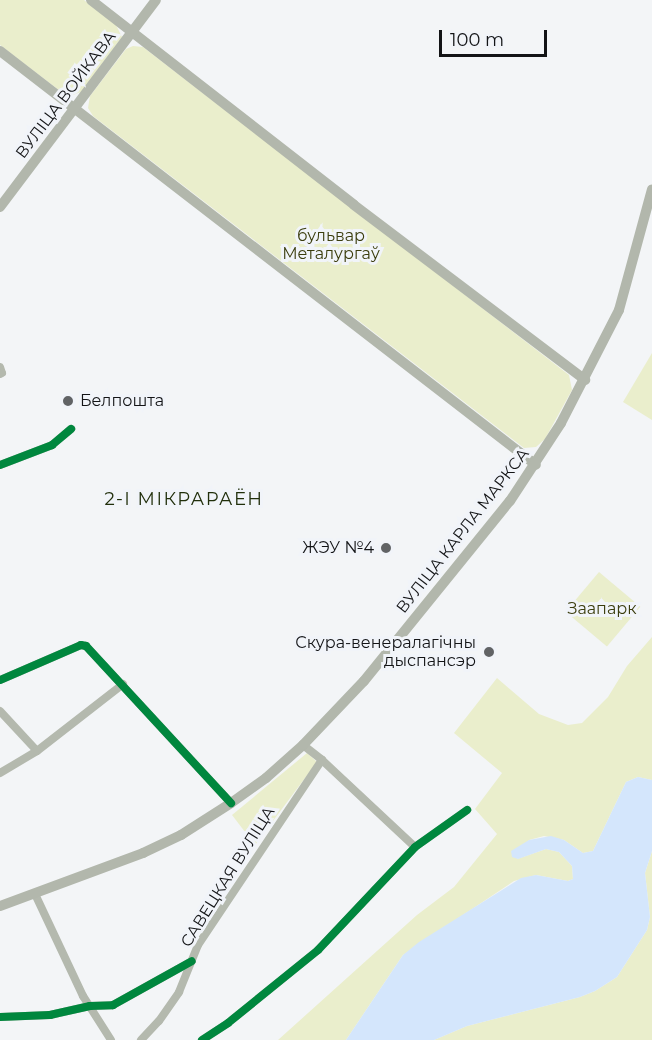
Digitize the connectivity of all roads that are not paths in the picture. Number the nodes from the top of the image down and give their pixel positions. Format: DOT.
graph roads {
  1 [pos="91,0"];
  2 [pos="156,0"];
  3 [pos="132,32"];
  4 [pos="0,51"];
  5 [pos="75,109"];
  6 [pos="652,189"];
  7 [pos="0,207"];
  8 [pos="0,367"];
  9 [pos="0,374"];
  10 [pos="585,380"];
  11 [pos="71,429"];
  12 [pos="0,465"];
  13 [pos="536,465"];
  14 [pos="0,680"];
  15 [pos="123,684"];
  16 [pos="0,711"];
  17 [pos="303,745"];
  18 [pos="37,752"];
  19 [pos="322,759"];
  20 [pos="0,773"];
  21 [pos="231,804"];
  22 [pos="467,810"];
  23 [pos="415,847"];
  24 [pos="35,894"];
  25 [pos="0,906"];
  26 [pos="192,961"];
  27 [pos="90,1006"];
  28 [pos="0,1017"];
  29 [pos="111,1040"];
  30 [pos="141,1040"];
  31 [pos="202,1040"];
  1 -- 3 [label="main road"];
  2 -- 3 [label="main road, ВУЛІЦА ВОЙКАВА"];
  3 -- 5 [label="main road, ВУЛІЦА ВОЙКАВА"];
  3 -- 10 [label="main road"];
  4 -- 5 [label="main road"];
  5 -- 7 [label="main road, ВУЛІЦА ВОЙКАВА"];
  5 -- 13 [label="main road"];
  6 -- 10 [label="main road, ВУЛІЦА КАРЛА МАРКСА"];
  8 -- 9 [label="street"];
  10 -- 13 [label="main road, ВУЛІЦА КАРЛА МАРКСА"];
  11 -- 12 [label="street"];
  13 -- 17 [label="main road, ВУЛІЦА КАРЛА МАРКСА"];
  14 -- 15 [label="street"];
  15 -- 18 [label="street"];
  15 -- 21 [label="street"];
  16 -- 18 [label="street"];
  17 -- 19 [label="street"];
  17 -- 21 [label="main road, ВУЛІЦА КАРЛА МАРКСА"];
  18 -- 20 [label="street"];
  19 -- 23 [label="street"];
  19 -- 26 [label="street, САВЕЦКАЯ ВУЛІЦА"];
  21 -- 24 [label="main road, ВУЛІЦА КАРЛА МАРКСА"];
  22 -- 23 [label="street"];
  23 -- 31 [label="street"];
  24 -- 25 [label="main road, ВУЛІЦА КАРЛА МАРКСА"];
  24 -- 27 [label="street"];
  26 -- 27 [label="street"];
  26 -- 30 [label="street, САВЕЦКАЯ ВУЛІЦА"];
  27 -- 28 [label="street"];
  27 -- 29 [label="street"];
}
